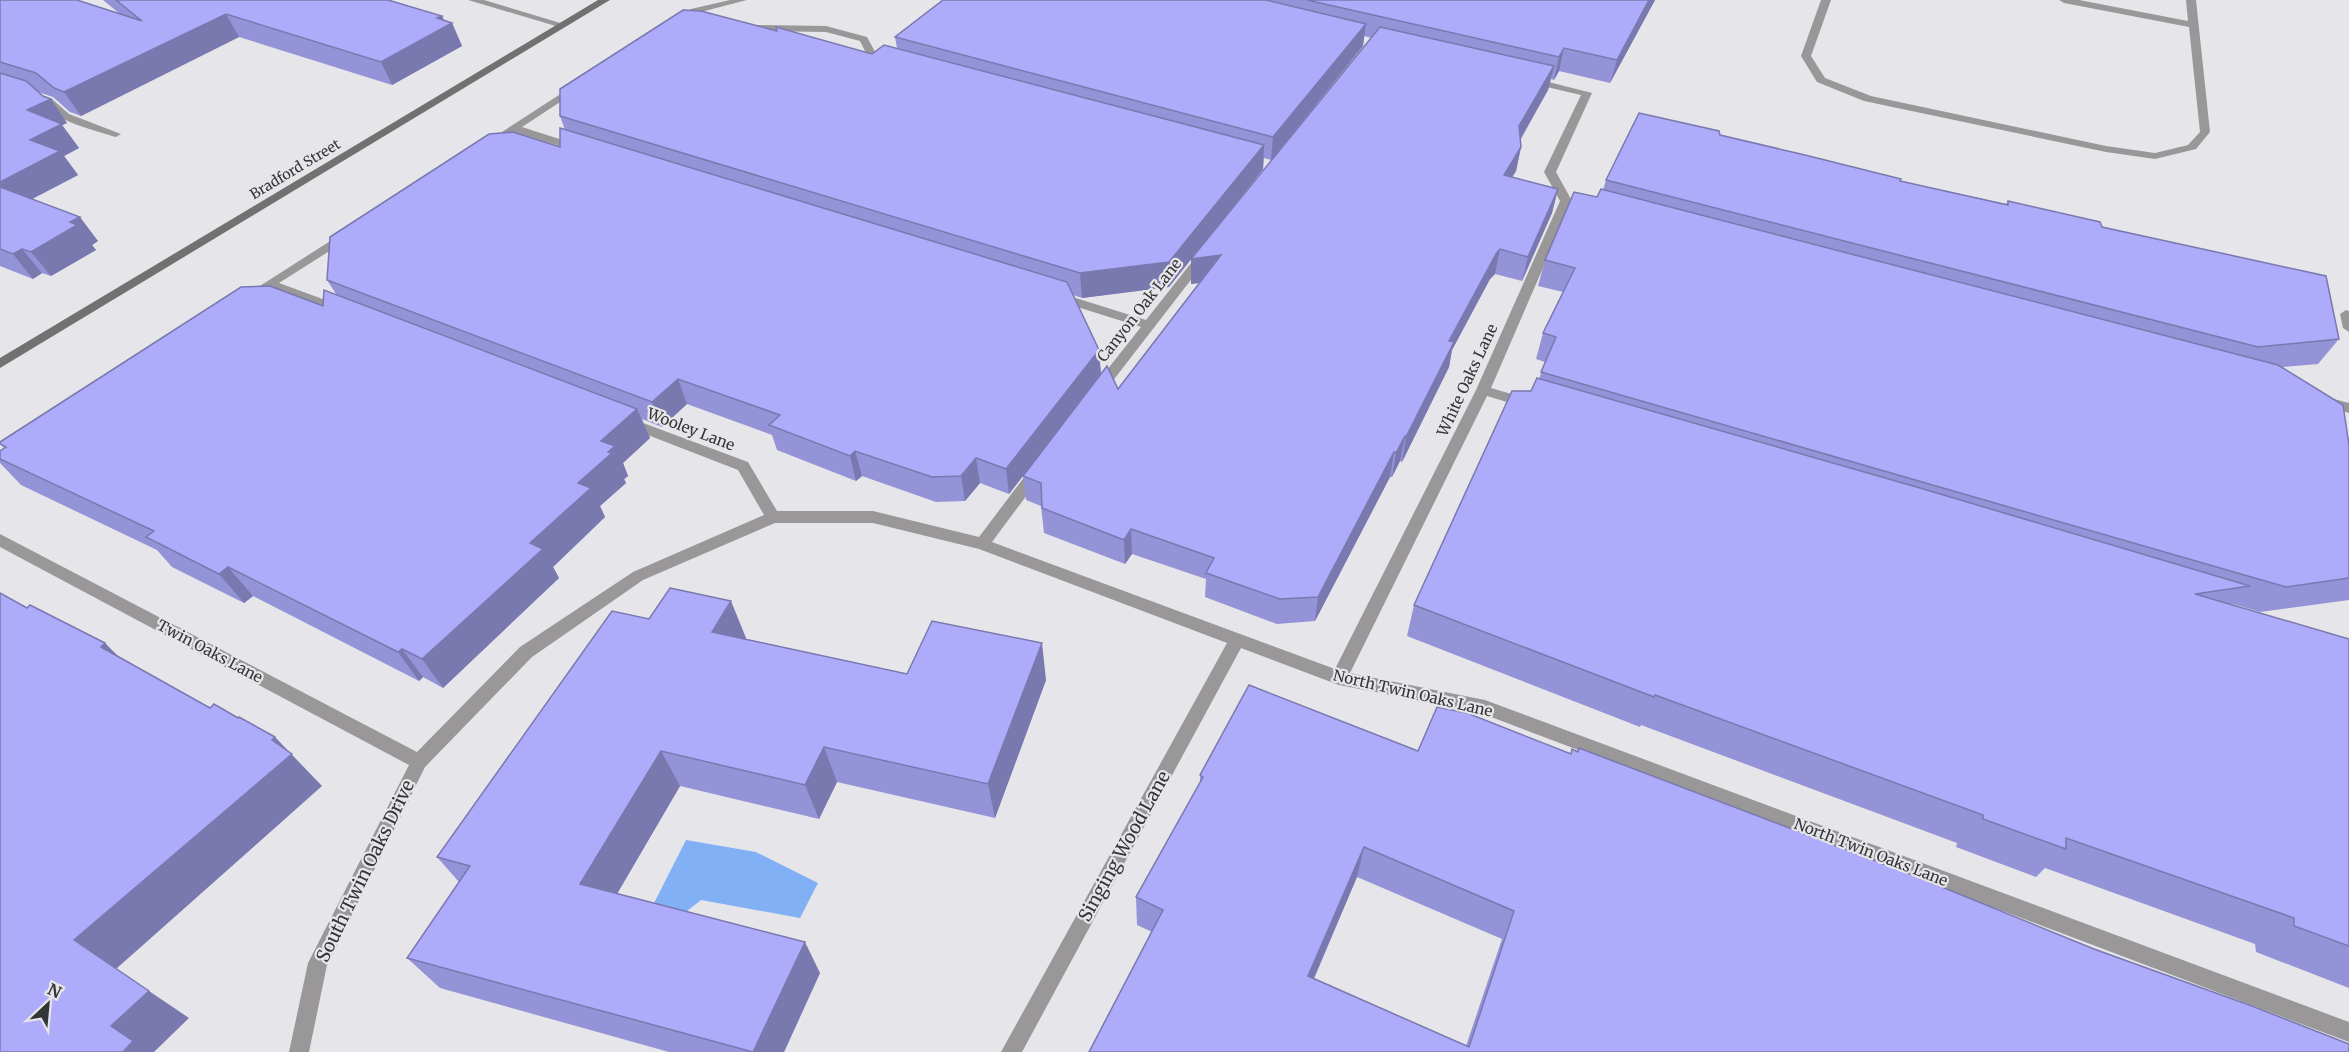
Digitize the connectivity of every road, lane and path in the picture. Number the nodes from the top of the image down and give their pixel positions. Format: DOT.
graph roads {
  1 [pos="474,0"];
  2 [pos="605,0"];
  3 [pos="742,0"];
  4 [pos="1826,0"];
  5 [pos="2064,0"];
  6 [pos="2191,0"];
  7 [pos="694,11"];
  8 [pos="714,17"];
  9 [pos="734,22"];
  10 [pos="562,25"];
  11 [pos="2194,25"];
  12 [pos="755,28"];
  13 [pos="666,29"];
  14 [pos="767,39"];
  15 [pos="874,60"];
  16 [pos="592,78"];
  17 [pos="1519,78"];
  18 [pos="29,95"];
  19 [pos="513,128"];
  20 [pos="116,134"];
  21 [pos="476,152"];
  22 [pos="591,152"];
  23 [pos="360,226"];
  24 [pos="1209,249"];
  25 [pos="270,284"];
  26 [pos="1047,294"];
  27 [pos="240,303"];
  28 [pos="2346,314"];
  29 [pos="357,318"];
  30 [pos="1148,325"];
  31 [pos="2349,328"];
  32 [pos="0,364"];
  33 [pos="1483,390"];
  34 [pos="2315,399"];
  35 [pos="1090,401"];
  36 [pos="1540,407"];
  37 [pos="2349,408"];
  38 [pos="610,415"];
  39 [pos="1047,458"];
  40 [pos="773,517"];
  41 [pos="0,540"];
  42 [pos="982,543"];
  43 [pos="1237,640"];
  44 [pos="1339,678"];
  45 [pos="419,762"];
  46 [pos="2349,1032"];
  47 [pos="299,1052"];
  48 [pos="1011,1052"];
  1 -- 10 [label="street"];
  2 -- 10 [label="street, Bradford Street"];
  3 -- 7 [label="street"];
  4 -- 11 [label="street"];
  5 -- 11 [label="street"];
  6 -- 11 [label="street"];
  7 -- 8 [label="street"];
  7 -- 13 [label="street"];
  9 -- 12 [label="street"];
  10 -- 32 [label="street, Bradford Street"];
  12 -- 14 [label="street"];
  12 -- 15 [label="street"];
  16 -- 19 [label="street"];
  17 -- 33 [label="street, White Oaks Lane"];
  18 -- 20 [label="street"];
  19 -- 21 [label="street"];
  19 -- 22 [label="street"];
  23 -- 25 [label="street"];
  24 -- 30 [label="street, Canyon Oak Lane"];
  25 -- 27 [label="street"];
  25 -- 29 [label="street"];
  26 -- 30 [label="street"];
  28 -- 31 [label="street"];
  30 -- 35 [label="street, Canyon Oak Lane"];
  33 -- 36 [label="street"];
  33 -- 44 [label="street, White Oaks Lane"];
  34 -- 37 [label="street"];
  38 -- 40 [label="street, Wooley Lane"];
  39 -- 42 [label="street"];
  40 -- 42 [label="street, North Twin Oaks Lane"];
  40 -- 45 [label="street, North Twin Oaks Lane"];
  41 -- 45 [label="street, Twin Oaks Lane"];
  42 -- 43 [label="street, North Twin Oaks Lane"];
  43 -- 44 [label="street, North Twin Oaks Lane"];
  43 -- 48 [label="street, Singing Wood Lane"];
  44 -- 46 [label="street, North Twin Oaks Lane"];
  45 -- 47 [label="street, South Twin Oaks Drive"];
}
